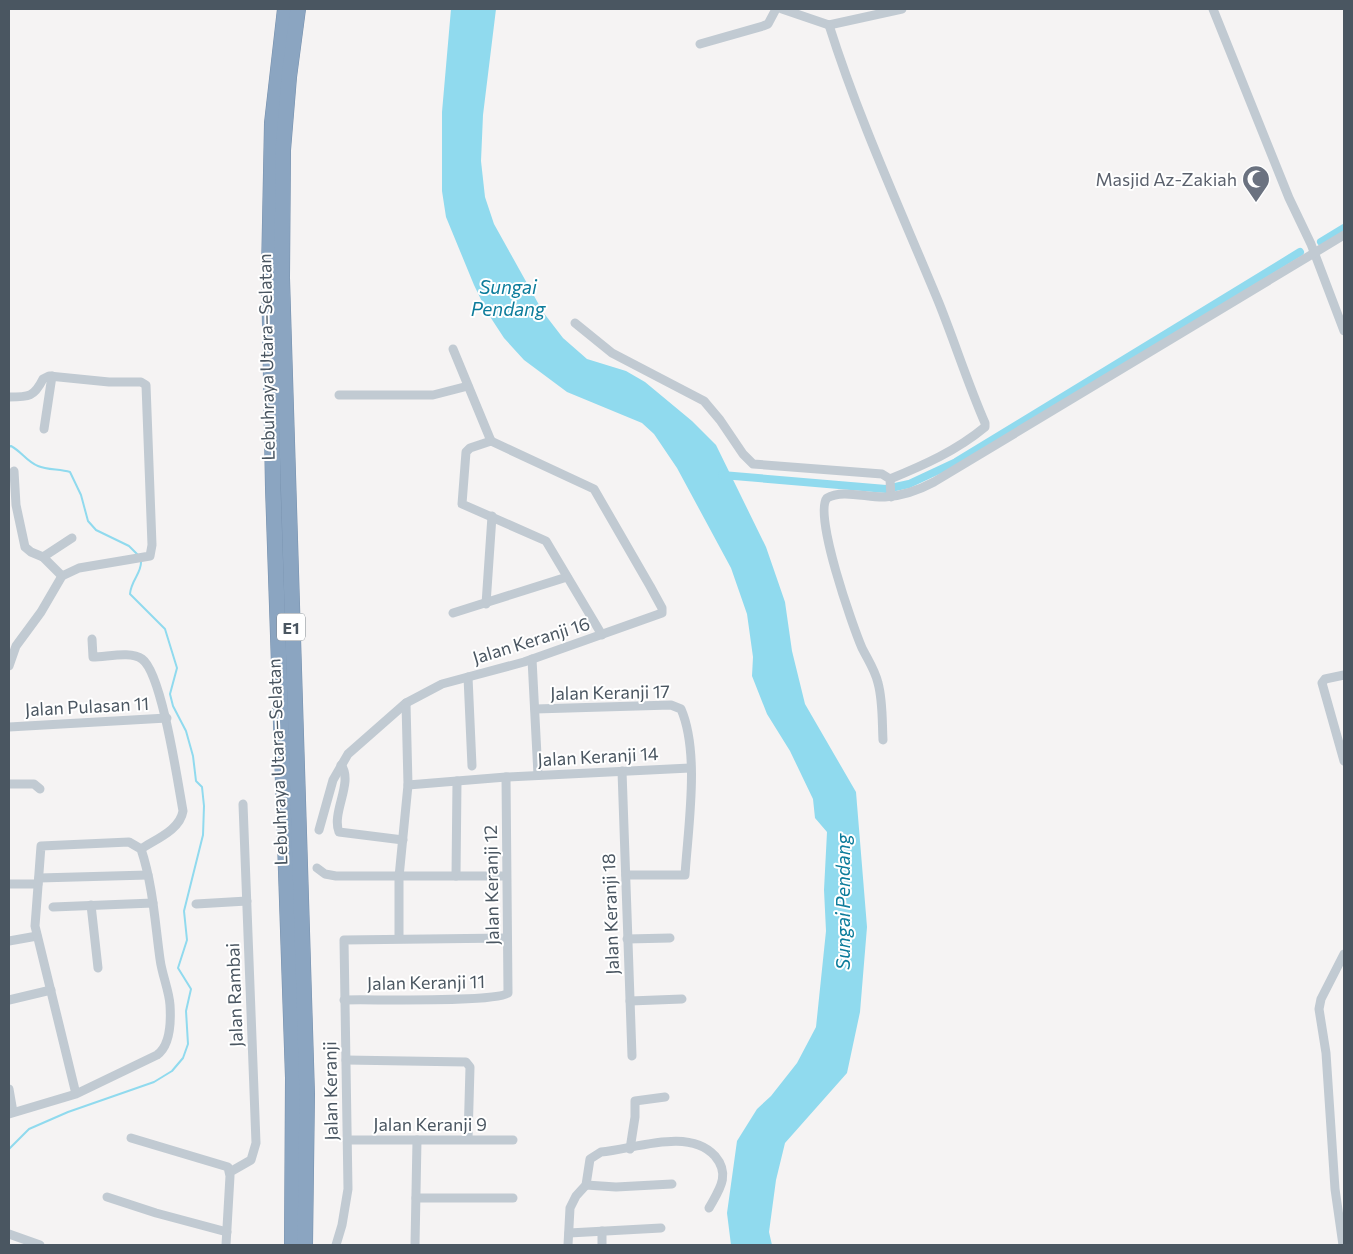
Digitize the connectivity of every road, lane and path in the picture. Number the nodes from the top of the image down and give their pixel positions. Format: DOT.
graph roads {
  1 [pos="285,9"];
  2 [pos="298,9"];
  3 [pos="776,9"];
  4 [pos="782,9"];
  5 [pos="902,9"];
  6 [pos="1213,9"];
  7 [pos="877,12"];
  8 [pos="829,25"];
  9 [pos="700,44"];
  10 [pos="1344,235"];
  11 [pos="1314,253"];
  12 [pos="575,323"];
  13 [pos="1344,331"];
  14 [pos="453,349"];
  15 [pos="52,376"];
  16 [pos="468,386"];
  17 [pos="339,396"];
  18 [pos="9,397"];
  19 [pos="44,429"];
  20 [pos="491,441"];
  21 [pos="14,471"];
  22 [pos="890,487"];
  23 [pos="492,516"];
  24 [pos="72,538"];
  25 [pos="43,557"];
  26 [pos="62,576"];
  27 [pos="568,577"];
  28 [pos="486,604"];
  29 [pos="454,613"];
  30 [pos="602,635"];
  31 [pos="92,639"];
  32 [pos="532,659"];
  33 [pos="9,666"];
  34 [pos="1344,675"];
  35 [pos="468,677"];
  36 [pos="406,703"];
  37 [pos="535,709"];
  38 [pos="166,718"];
  39 [pos="9,727"];
  40 [pos="883,740"];
  41 [pos="1344,760"];
  42 [pos="341,765"];
  43 [pos="472,766"];
  44 [pos="690,768"];
  45 [pos="622,771"];
  46 [pos="538,775"];
  47 [pos="506,777"];
  48 [pos="457,781"];
  49 [pos="9,784"];
  50 [pos="408,785"];
  51 [pos="40,789"];
  52 [pos="243,804"];
  53 [pos="319,830"];
  54 [pos="403,840"];
  55 [pos="141,849"];
  56 [pos="317,868"];
  57 [pos="148,875"];
  58 [pos="626,875"];
  59 [pos="456,876"];
  60 [pos="506,876"];
  61 [pos="399,877"];
  62 [pos="39,881"];
  63 [pos="9,884"];
  64 [pos="247,902"];
  65 [pos="153,903"];
  66 [pos="196,904"];
  67 [pos="91,906"];
  68 [pos="53,907"];
  69 [pos="37,936"];
  70 [pos="399,938"];
  71 [pos="507,938"];
  72 [pos="670,938"];
  73 [pos="627,939"];
  74 [pos="9,941"];
  75 [pos="1344,954"];
  76 [pos="98,968"];
  77 [pos="52,990"];
  78 [pos="508,993"];
  79 [pos="682,998"];
  80 [pos="9,1000"];
  81 [pos="344,1000"];
  82 [pos="630,1001"];
  83 [pos="632,1056"];
  84 [pos="346,1060"];
  85 [pos="9,1089"];
  86 [pos="76,1094"];
  87 [pos="665,1097"];
  88 [pos="11,1113"];
  89 [pos="131,1138"];
  90 [pos="468,1139"];
  91 [pos="347,1140"];
  92 [pos="417,1140"];
  93 [pos="513,1140"];
  94 [pos="630,1149"];
  95 [pos="230,1172"];
  96 [pos="672,1184"];
  97 [pos="586,1185"];
  98 [pos="107,1197"];
  99 [pos="416,1198"];
  100 [pos="514,1198"];
  101 [pos="709,1208"];
  102 [pos="661,1228"];
  103 [pos="602,1231"];
  104 [pos="227,1232"];
  105 [pos="569,1233"];
  106 [pos="9,1234"];
  107 [pos="40,1245"];
  108 [pos="226,1245"];
  109 [pos="292,1245"];
  110 [pos="305,1245"];
  111 [pos="336,1245"];
  112 [pos="415,1245"];
  113 [pos="568,1245"];
  114 [pos="602,1245"];
  115 [pos="1343,1245"];
  1 -- 109 [label="highway, Lebuhraya Utara–Selatan / E1"];
  2 -- 110 [label="highway, Lebuhraya Utara–Selatan / E1"];
  3 -- 9 [label="street"];
  4 -- 8 [label="street"];
  5 -- 7 [label="street"];
  6 -- 11 [label="street"];
  7 -- 8 [label="street"];
  8 -- 22 [label="street"];
  10 -- 11 [label="street"];
  11 -- 13 [label="street"];
  11 -- 22 [label="street"];
  12 -- 22 [label="street"];
  14 -- 16 [label="street"];
  15 -- 18 [label="street"];
  15 -- 19 [label="street"];
  15 -- 26 [label="street"];
  16 -- 17 [label="street"];
  16 -- 20 [label="street"];
  20 -- 23 [label="street"];
  20 -- 30 [label="street, Jalan Keranji 16"];
  21 -- 25 [label="street"];
  22 -- 40 [label="street"];
  23 -- 27 [label="street"];
  23 -- 28 [label="street"];
  24 -- 25 [label="street"];
  25 -- 26 [label="street"];
  26 -- 33 [label="street"];
  27 -- 28 [label="street"];
  27 -- 30 [label="street"];
  28 -- 29 [label="street"];
  30 -- 32 [label="street, Jalan Keranji 16"];
  31 -- 38 [label="street"];
  32 -- 35 [label="street, Jalan Keranji 16"];
  32 -- 37 [label="street"];
  34 -- 41 [label="street"];
  35 -- 36 [label="street, Jalan Keranji 16"];
  35 -- 43 [label="street"];
  36 -- 42 [label="street, Jalan Keranji 16"];
  36 -- 50 [label="street"];
  37 -- 44 [label="street, Jalan Keranji 17"];
  37 -- 46 [label="street"];
  38 -- 39 [label="street, Jalan Pulasan 11"];
  38 -- 55 [label="street"];
  42 -- 53 [label="street, Jalan Keranji 16"];
  42 -- 54 [label="street"];
  44 -- 45 [label="street, Jalan Keranji 14"];
  44 -- 58 [label="street"];
  45 -- 46 [label="street, Jalan Keranji 14"];
  45 -- 58 [label="street, Jalan Keranji 18"];
  46 -- 47 [label="street, Jalan Keranji 14"];
  47 -- 48 [label="street, Jalan Keranji 14"];
  47 -- 60 [label="street, Jalan Keranji 12"];
  48 -- 50 [label="street, Jalan Keranji 14"];
  48 -- 59 [label="street"];
  49 -- 51 [label="street"];
  50 -- 54 [label="street"];
  52 -- 64 [label="street, Jalan Rambai"];
  54 -- 61 [label="street"];
  55 -- 57 [label="street"];
  55 -- 62 [label="street"];
  56 -- 61 [label="street"];
  57 -- 62 [label="street"];
  57 -- 65 [label="street"];
  58 -- 73 [label="street, Jalan Keranji 18"];
  59 -- 60 [label="street"];
  59 -- 61 [label="street"];
  60 -- 71 [label="street, Jalan Keranji 12"];
  61 -- 70 [label="street"];
  62 -- 63 [label="street"];
  62 -- 69 [label="street"];
  64 -- 66 [label="street"];
  64 -- 95 [label="street, Jalan Rambai"];
  65 -- 67 [label="street"];
  65 -- 86 [label="street"];
  67 -- 68 [label="street"];
  67 -- 76 [label="street"];
  69 -- 74 [label="street"];
  69 -- 77 [label="street"];
  70 -- 71 [label="street"];
  70 -- 81 [label="street, Jalan Keranji"];
  71 -- 78 [label="street, Jalan Keranji 12"];
  72 -- 73 [label="street"];
  73 -- 82 [label="street, Jalan Keranji 18"];
  75 -- 115 [label="street"];
  77 -- 80 [label="street"];
  77 -- 86 [label="street"];
  78 -- 81 [label="street, Jalan Keranji 11"];
  79 -- 82 [label="street"];
  81 -- 84 [label="street, Jalan Keranji"];
  82 -- 83 [label="street, Jalan Keranji 18"];
  84 -- 90 [label="street"];
  84 -- 91 [label="street, Jalan Keranji"];
  85 -- 88 [label="street"];
  86 -- 88 [label="street"];
  87 -- 94 [label="street"];
  89 -- 95 [label="street"];
  90 -- 92 [label="street, Jalan Keranji 9"];
  90 -- 93 [label="street, Jalan Keranji 9"];
  91 -- 92 [label="street, Jalan Keranji 9"];
  91 -- 111 [label="street, Jalan Keranji"];
  92 -- 99 [label="street"];
  94 -- 97 [label="street"];
  94 -- 101 [label="street"];
  95 -- 104 [label="street"];
  96 -- 97 [label="street"];
  97 -- 105 [label="street"];
  98 -- 104 [label="street"];
  99 -- 100 [label="street"];
  99 -- 112 [label="street"];
  102 -- 103 [label="street"];
  103 -- 105 [label="street"];
  103 -- 114 [label="street"];
  104 -- 108 [label="street"];
  105 -- 113 [label="street"];
  106 -- 107 [label="street"];
}
